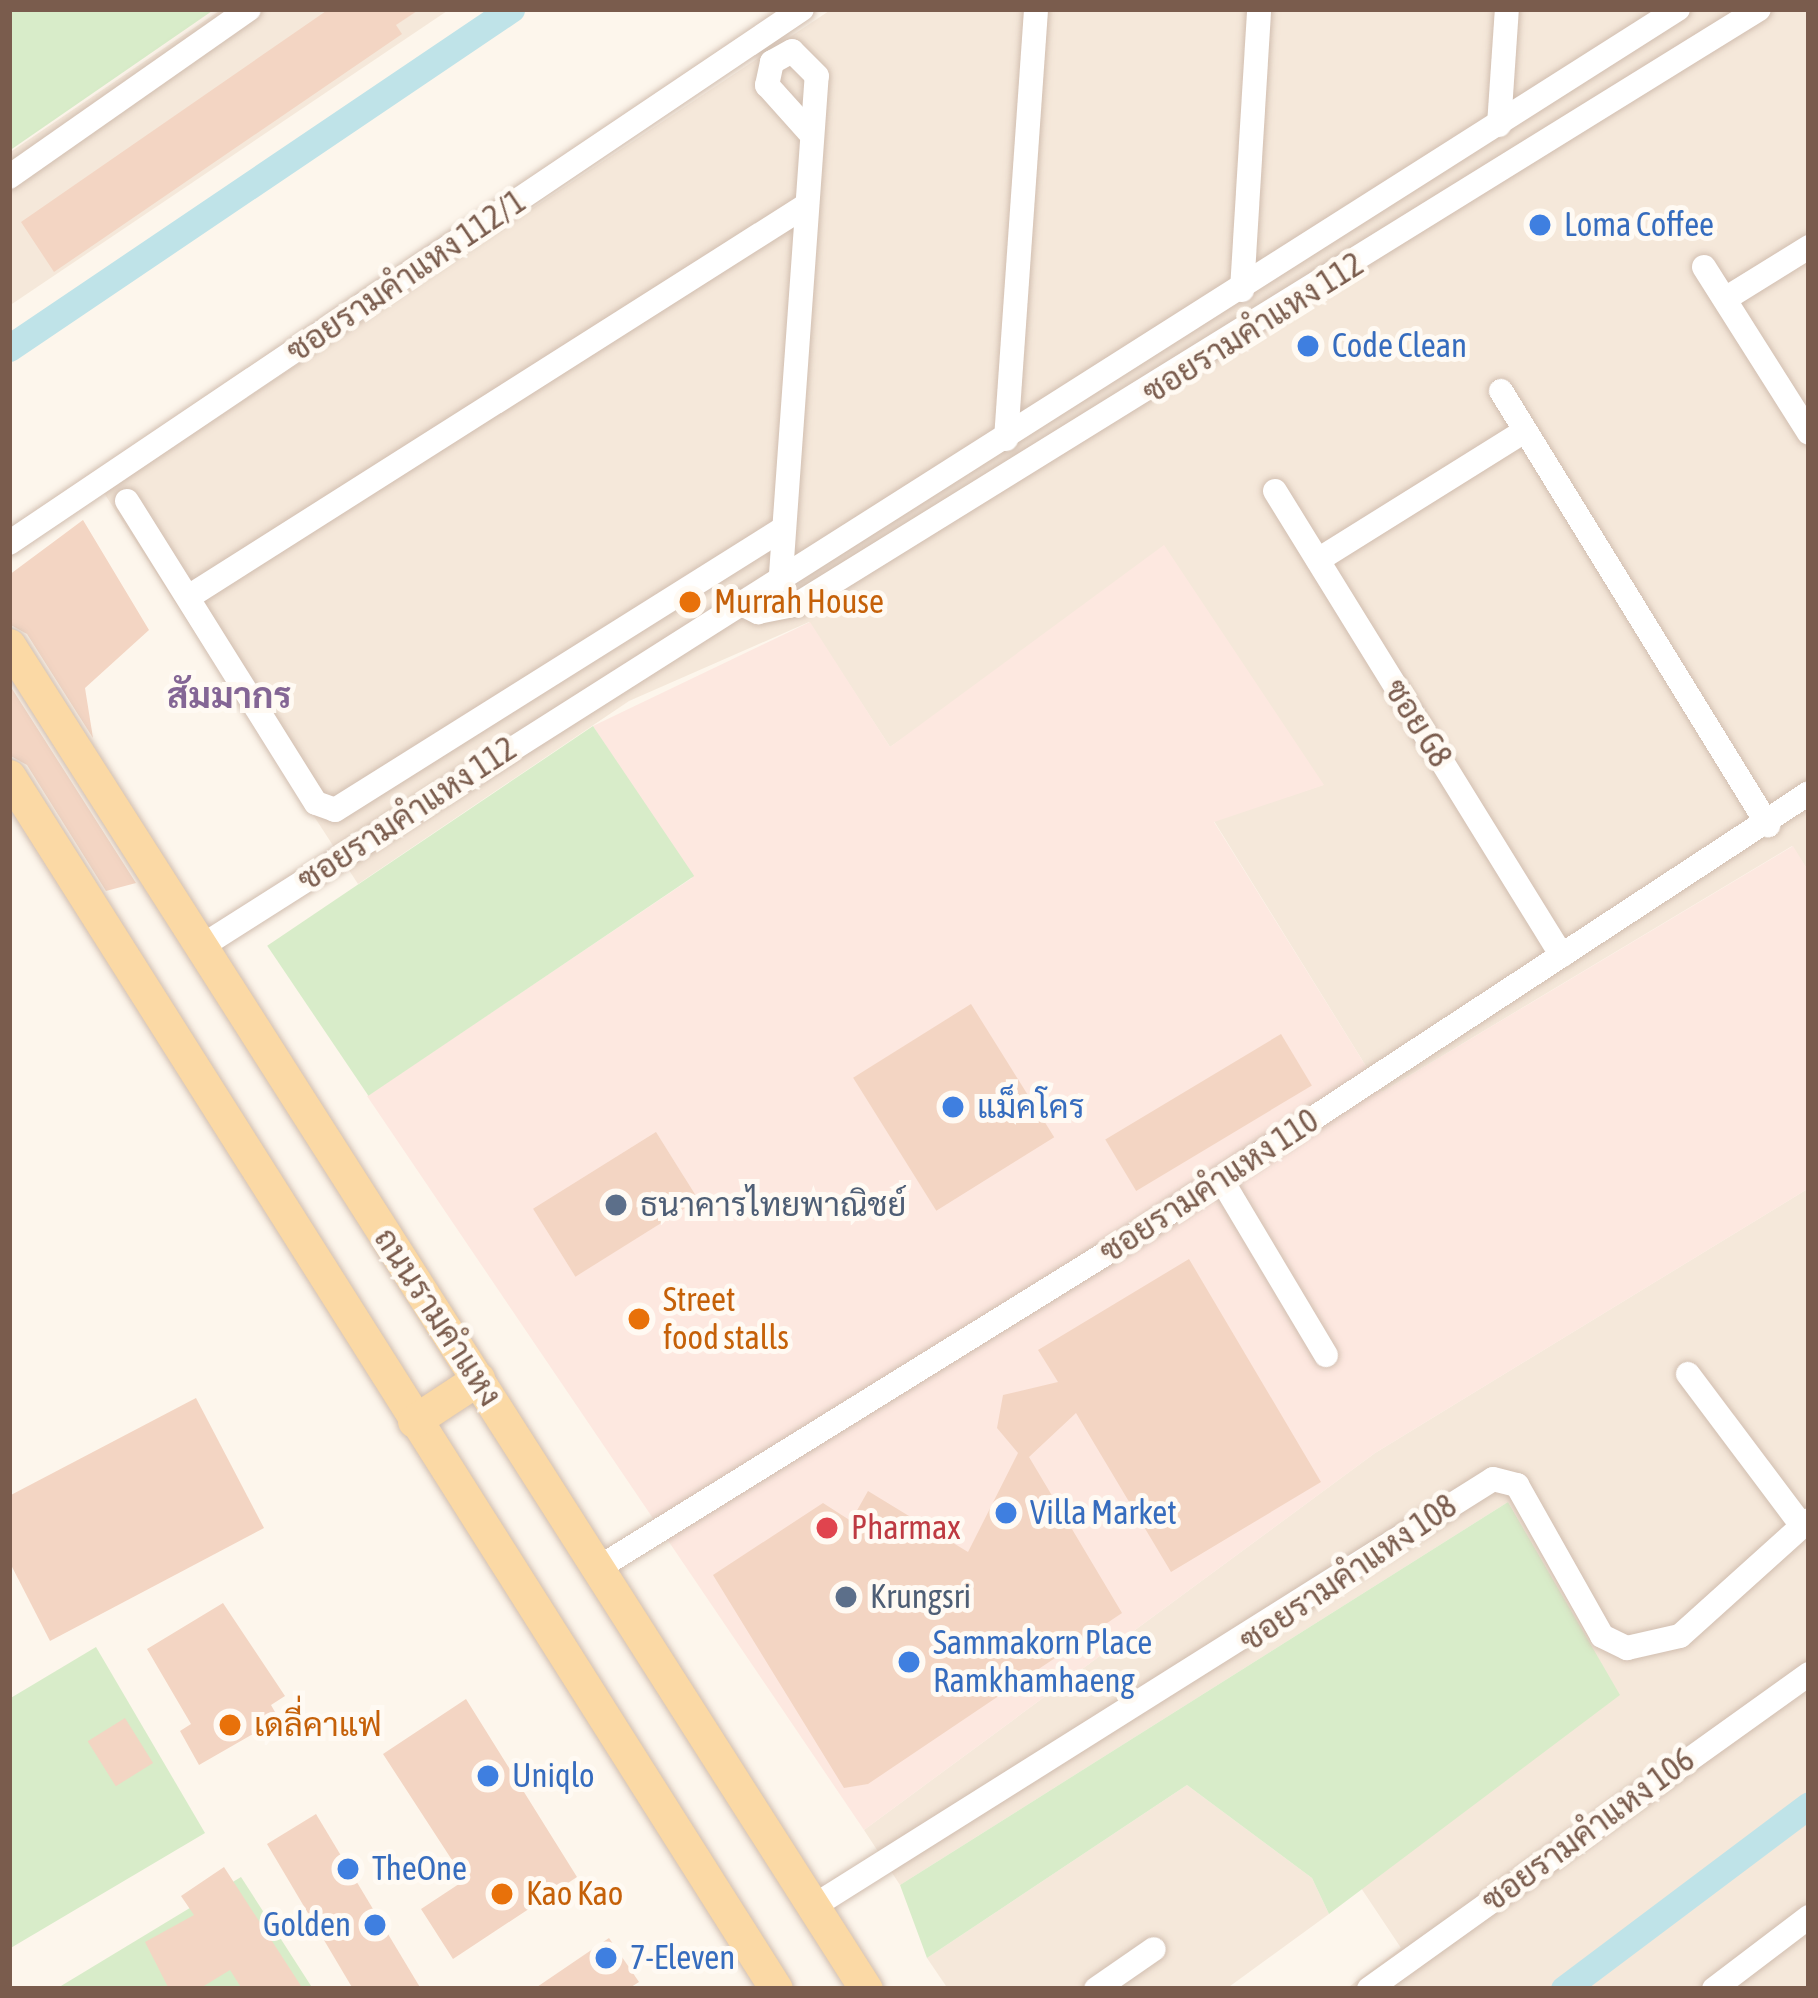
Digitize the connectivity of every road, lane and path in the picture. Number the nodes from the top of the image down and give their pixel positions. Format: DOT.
graph roads {
  1 [pos="250,9"];
  2 [pos="802,9"];
  3 [pos="1036,9"];
  4 [pos="1258,9"];
  5 [pos="1507,9"];
  6 [pos="1678,9"];
  7 [pos="1759,9"];
  8 [pos="1499,125"];
  9 [pos="811,134"];
  10 [pos="9,177"];
  11 [pos="806,206"];
  12 [pos="1809,248"];
  13 [pos="1282,265"];
  14 [pos="1704,267"];
  15 [pos="1242,290"];
  16 [pos="1305,296"];
  17 [pos="1725,299"];
  18 [pos="1502,391"];
  19 [pos="1523,432"];
  20 [pos="1809,433"];
  21 [pos="1006,439"];
  22 [pos="959,467"];
  23 [pos="1275,491"];
  24 [pos="982,495"];
  25 [pos="127,501"];
  26 [pos="784,528"];
  27 [pos="9,543"];
  28 [pos="1318,560"];
  29 [pos="781,574"];
  30 [pos="190,596"];
  31 [pos="736,601"];
  32 [pos="9,645"];
  33 [pos="9,776"];
  34 [pos="1809,793"];
  35 [pos="1768,825"];
  36 [pos="200,948"];
  37 [pos="1562,956"];
  38 [pos="1221,1179"];
  39 [pos="1326,1355"];
  40 [pos="1688,1374"];
  41 [pos="478,1379"];
  42 [pos="414,1420"];
  43 [pos="1805,1523"];
  44 [pos="600,1567"];
  45 [pos="1809,1674"];
  46 [pos="814,1906"];
  47 [pos="1809,1917"];
  48 [pos="1154,1949"];
  49 [pos="776,1989"];
  50 [pos="866,1989"];
  51 [pos="1096,1989"];
  52 [pos="1369,1989"];
  53 [pos="1714,1989"];
  1 -- 10 [label="street"];
  2 -- 27 [label="street, ซอยรามคำแหง 112/1"];
  3 -- 21 [label="street"];
  4 -- 15 [label="street"];
  5 -- 8 [label="street"];
  6 -- 8 [label="street, ซอยรามคำแหง 112"];
  7 -- 16 [label="street, ซอยรามคำแหง 112"];
  8 -- 13 [label="street, ซอยรามคำแหง 112"];
  9 -- 11 [label="street"];
  11 -- 26 [label="street"];
  11 -- 30 [label="street"];
  12 -- 17 [label="street"];
  13 -- 15 [label="street, ซอยรามคำแหง 112"];
  13 -- 16 [label="street"];
  14 -- 17 [label="street"];
  15 -- 21 [label="street, ซอยรามคำแหง 112"];
  16 -- 24 [label="street, ซอยรามคำแหง 112"];
  17 -- 20 [label="street"];
  18 -- 19 [label="street"];
  19 -- 28 [label="street"];
  19 -- 35 [label="street"];
  21 -- 22 [label="street, ซอยรามคำแหง 112"];
  22 -- 24 [label="street"];
  22 -- 29 [label="street, ซอยรามคำแหง 112"];
  23 -- 28 [label="street, ซอย G8"];
  24 -- 31 [label="street, ซอยรามคำแหง 112"];
  25 -- 30 [label="street"];
  26 -- 29 [label="street"];
  26 -- 30 [label="street"];
  28 -- 37 [label="street, ซอย G8"];
  29 -- 31 [label="street, ซอยรามคำแหง 112"];
  31 -- 36 [label="street, ซอยรามคำแหง 112"];
  32 -- 36 [label="main road, ถนนรามคำแหง"];
  33 -- 42 [label="main road"];
  34 -- 35 [label="street, ซอยรามคำแหง 110"];
  35 -- 37 [label="street, ซอยรามคำแหง 110"];
  36 -- 41 [label="main road, ถนนรามคำแหง"];
  37 -- 38 [label="street, ซอยรามคำแหง 110"];
  38 -- 39 [label="street"];
  38 -- 44 [label="street, ซอยรามคำแหง 110"];
  40 -- 43 [label="street"];
  41 -- 42 [label="main road"];
  41 -- 44 [label="main road, ถนนรามคำแหง"];
  42 -- 49 [label="main road"];
  43 -- 46 [label="street, ซอยรามคำแหง 108"];
  44 -- 46 [label="main road, ถนนรามคำแหง"];
  45 -- 52 [label="street, ซอยรามคําแหง 106"];
  46 -- 50 [label="main road, ถนนรามคำแหง"];
  47 -- 53 [label="street"];
  48 -- 51 [label="street"];
}
